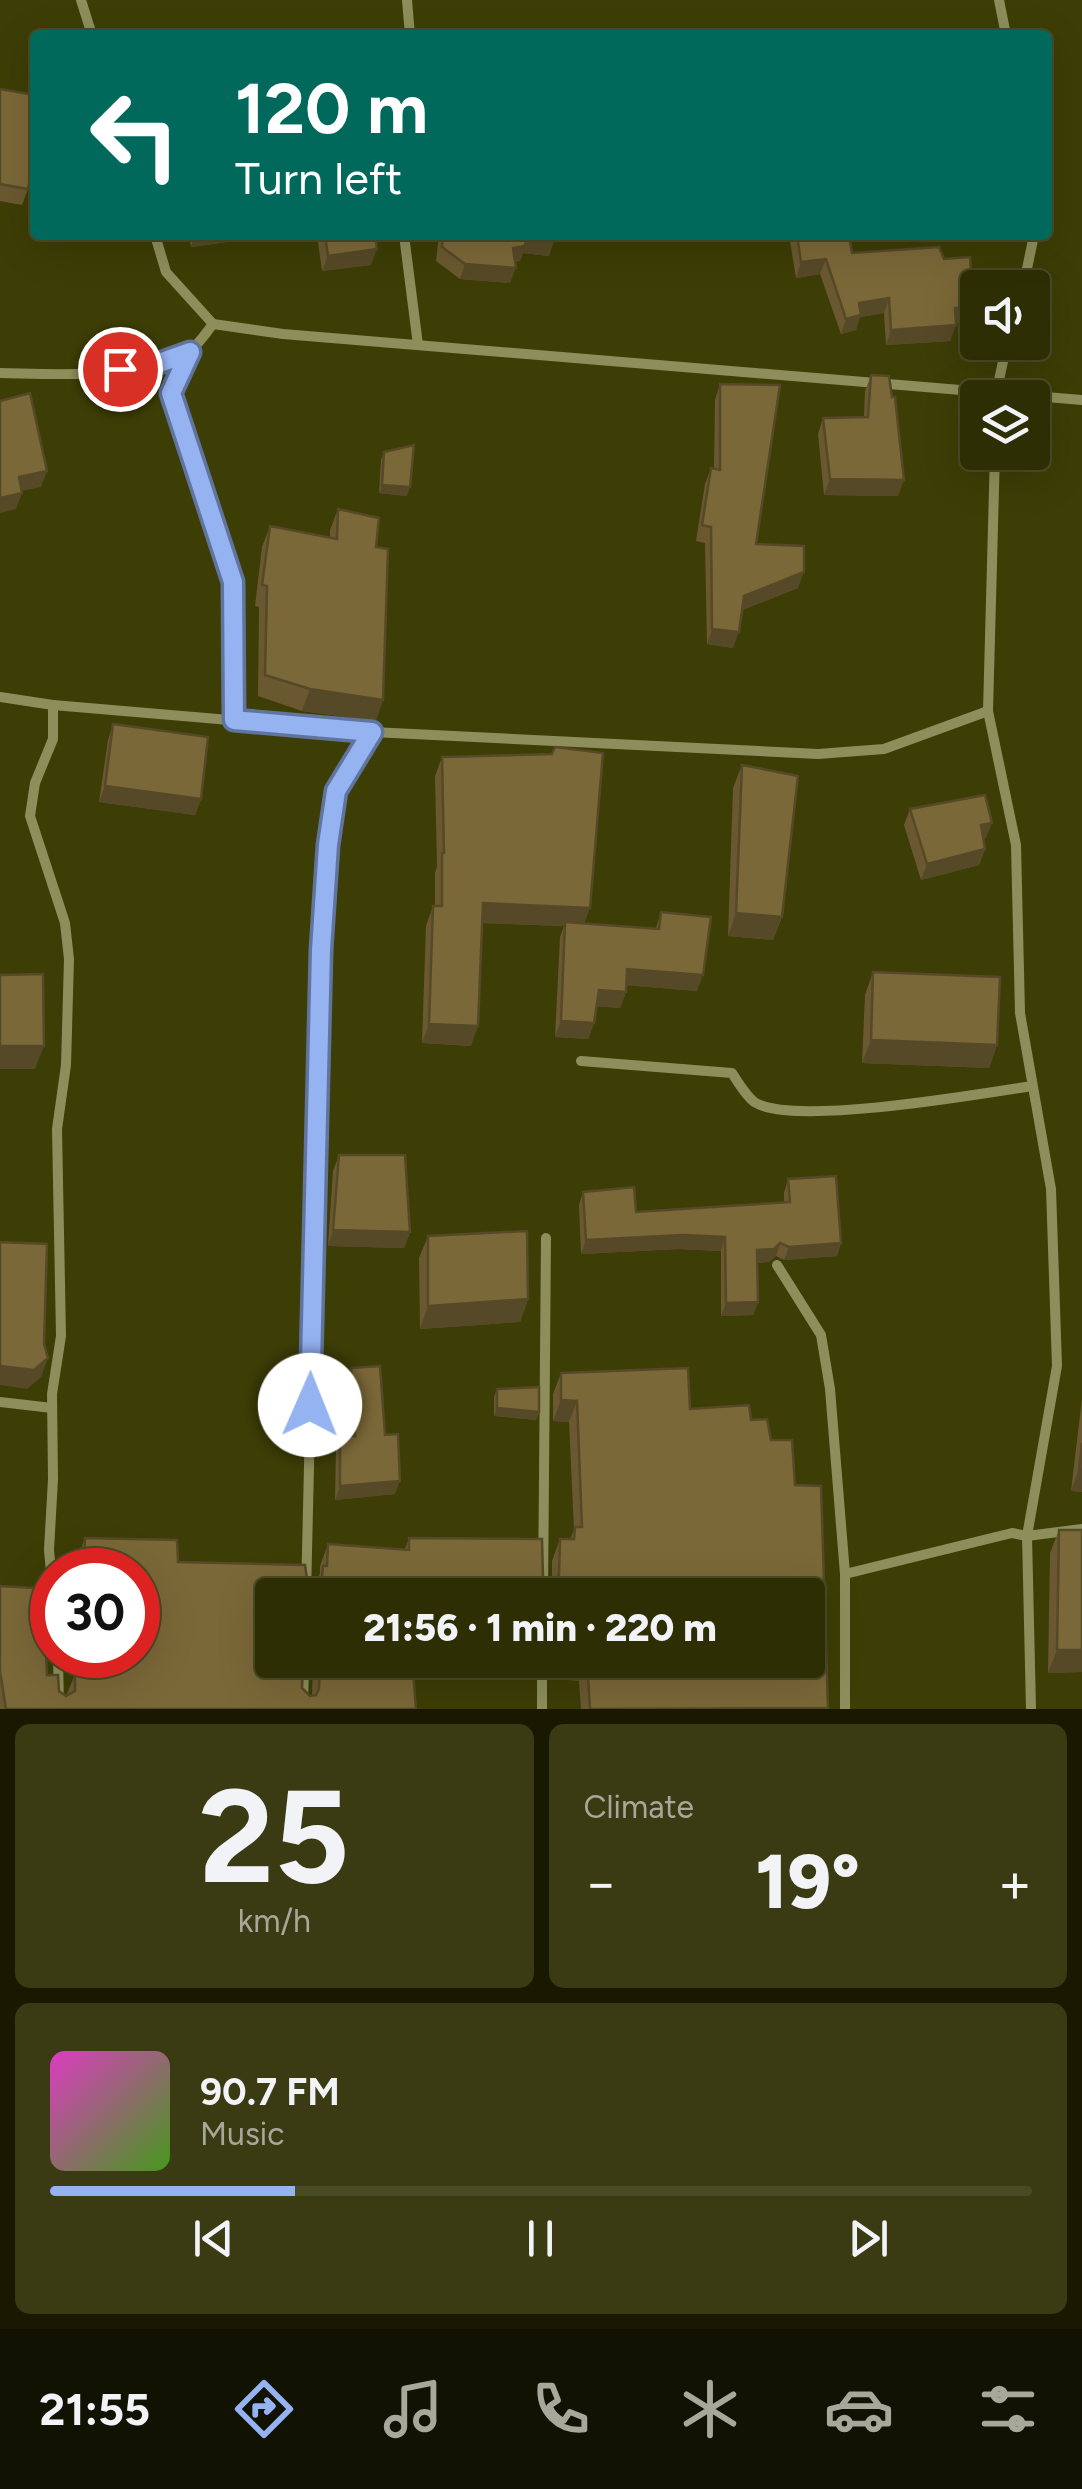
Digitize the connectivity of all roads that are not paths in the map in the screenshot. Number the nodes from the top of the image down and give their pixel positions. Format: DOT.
graph roads {
  1 [pos="81,0"];
  2 [pos="407,0"];
  3 [pos="1000,0"];
  4 [pos="90,30"];
  5 [pos="410,30"];
  6 [pos="1005,30"];
  7 [pos="156,240"];
  8 [pos="405,240"];
  9 [pos="1033,240"];
  10 [pos="1027,270"];
  11 [pos="213,324"];
  12 [pos="418,345"];
  13 [pos="190,352"];
  14 [pos="0,373"];
  15 [pos="960,392"];
  16 [pos="1050,398"];
  17 [pos="1082,400"];
  18 [pos="994,470"];
  19 [pos="0,698"];
  20 [pos="53,705"];
  21 [pos="988,710"];
  22 [pos="234,720"];
  23 [pos="372,732"];
  24 [pos="580,1062"];
  25 [pos="1032,1086"];
  26 [pos="546,1238"];
  27 [pos="777,1265"];
  28 [pos="0,1402"];
  29 [pos="52,1408"];
  30 [pos="1082,1529"];
  31 [pos="1026,1536"];
  32 [pos="49,1548"];
  33 [pos="845,1574"];
  34 [pos="306,1578"];
  35 [pos="543,1578"];
  36 [pos="58,1678"];
  37 [pos="304,1678"];
  38 [pos="542,1678"];
  39 [pos="59,1709"];
  40 [pos="303,1709"];
  41 [pos="542,1709"];
  42 [pos="846,1709"];
  43 [pos="1032,1709"];
  1 -- 4 [label="street"];
  2 -- 5 [label="street"];
  3 -- 6 [label="street"];
  7 -- 11 [label="street"];
  8 -- 12 [label="street"];
  9 -- 10 [label="street"];
  11 -- 12 [label="street"];
  11 -- 13 [label="street"];
  12 -- 15 [label="street"];
  13 -- 14 [label="street"];
  13 -- 22 [label="street"];
  16 -- 17 [label="street"];
  18 -- 21 [label="street"];
  19 -- 20 [label="street"];
  20 -- 22 [label="street"];
  20 -- 29 [label="street"];
  21 -- 23 [label="street"];
  21 -- 25 [label="street"];
  22 -- 23 [label="street"];
  23 -- 34 [label="street"];
  24 -- 25 [label="street"];
  25 -- 31 [label="street"];
  26 -- 35 [label="street"];
  27 -- 33 [label="street"];
  28 -- 29 [label="street"];
  29 -- 32 [label="street"];
  30 -- 31 [label="street"];
  31 -- 33 [label="street"];
  31 -- 43 [label="street"];
  33 -- 42 [label="street"];
  36 -- 39 [label="street"];
  37 -- 40 [label="street"];
  38 -- 41 [label="street"];
}
